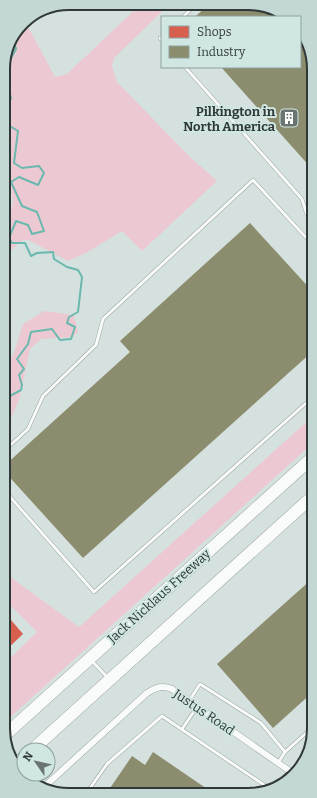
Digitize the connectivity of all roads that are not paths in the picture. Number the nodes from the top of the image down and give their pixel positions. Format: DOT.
graph roads {
  1 [pos="186,68"];
  2 [pos="307,215"];
  3 [pos="307,238"];
  4 [pos="307,402"];
  5 [pos="10,446"];
  6 [pos="307,462"];
  7 [pos="10,497"];
  8 [pos="307,501"];
  9 [pos="90,658"];
  10 [pos="109,680"];
  11 [pos="189,701"];
  12 [pos="197,707"];
  13 [pos="182,729"];
  14 [pos="10,730"];
  15 [pos="307,732"];
  16 [pos="41,742"];
  17 [pos="285,752"];
  18 [pos="278,763"];
  19 [pos="289,771"];
  20 [pos="47,784"];
  21 [pos="264,786"];
  22 [pos="90,788"];
  1 -- 2 [label="lane"];
  3 -- 5 [label="lane"];
  4 -- 7 [label="lane"];
  6 -- 9 [label="highway, Jack Nicklaus Freeway"];
  8 -- 10 [label="highway"];
  9 -- 10 [label="lane"];
  9 -- 14 [label="highway, Jack Nicklaus Freeway"];
  10 -- 16 [label="highway"];
  11 -- 12 [label="street, Justus Road"];
  11 -- 17 [label="lane"];
  11 -- 20 [label="street, Justus Road"];
  12 -- 13 [label="lane"];
  12 -- 18 [label="street, Justus Road"];
  13 -- 21 [label="lane"];
  13 -- 22 [label="lane"];
  15 -- 17 [label="lane"];
  17 -- 18 [label="lane"];
  18 -- 19 [label="street, Justus Road"];
}
